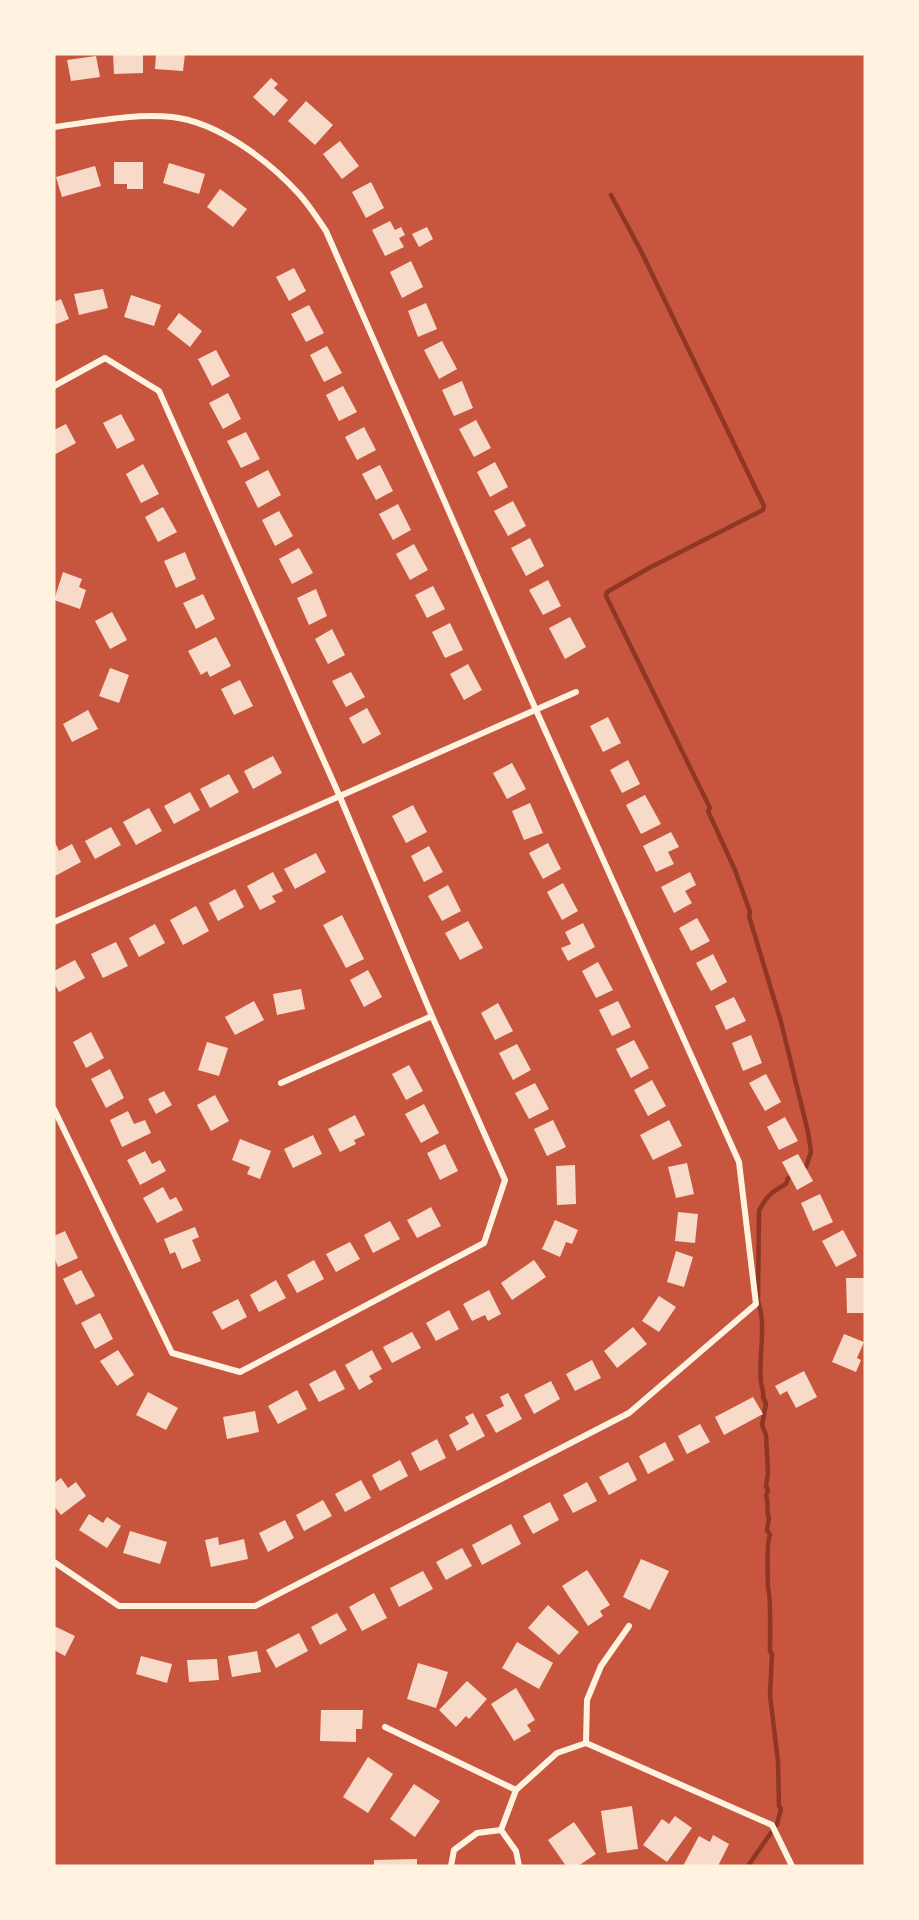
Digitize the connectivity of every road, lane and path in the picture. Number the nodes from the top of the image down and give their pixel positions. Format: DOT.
graph roads {
  1 [pos="54,127"];
  2 [pos="54,386"];
  3 [pos="576,692"];
  4 [pos="536,710"];
  5 [pos="340,797"];
  6 [pos="54,922"];
  7 [pos="432,1016"];
  8 [pos="281,1083"];
  9 [pos="54,1108"];
  10 [pos="54,1562"];
  11 [pos="629,1626"];
  12 [pos="385,1727"];
  13 [pos="586,1743"];
  14 [pos="516,1790"];
  15 [pos="501,1830"];
  16 [pos="452,1866"];
  17 [pos="519,1866"];
  18 [pos="792,1866"];
  1 -- 4 [label="street"];
  2 -- 5 [label="street"];
  3 -- 4 [label="street"];
  4 -- 5 [label="street"];
  4 -- 10 [label="street"];
  5 -- 6 [label="street"];
  5 -- 7 [label="street"];
  7 -- 8 [label="street"];
  7 -- 9 [label="street"];
  11 -- 13 [label="street"];
  12 -- 14 [label="street"];
  13 -- 14 [label="street"];
  13 -- 18 [label="street"];
  14 -- 15 [label="street"];
  15 -- 16 [label="street"];
  15 -- 17 [label="street"];
}
